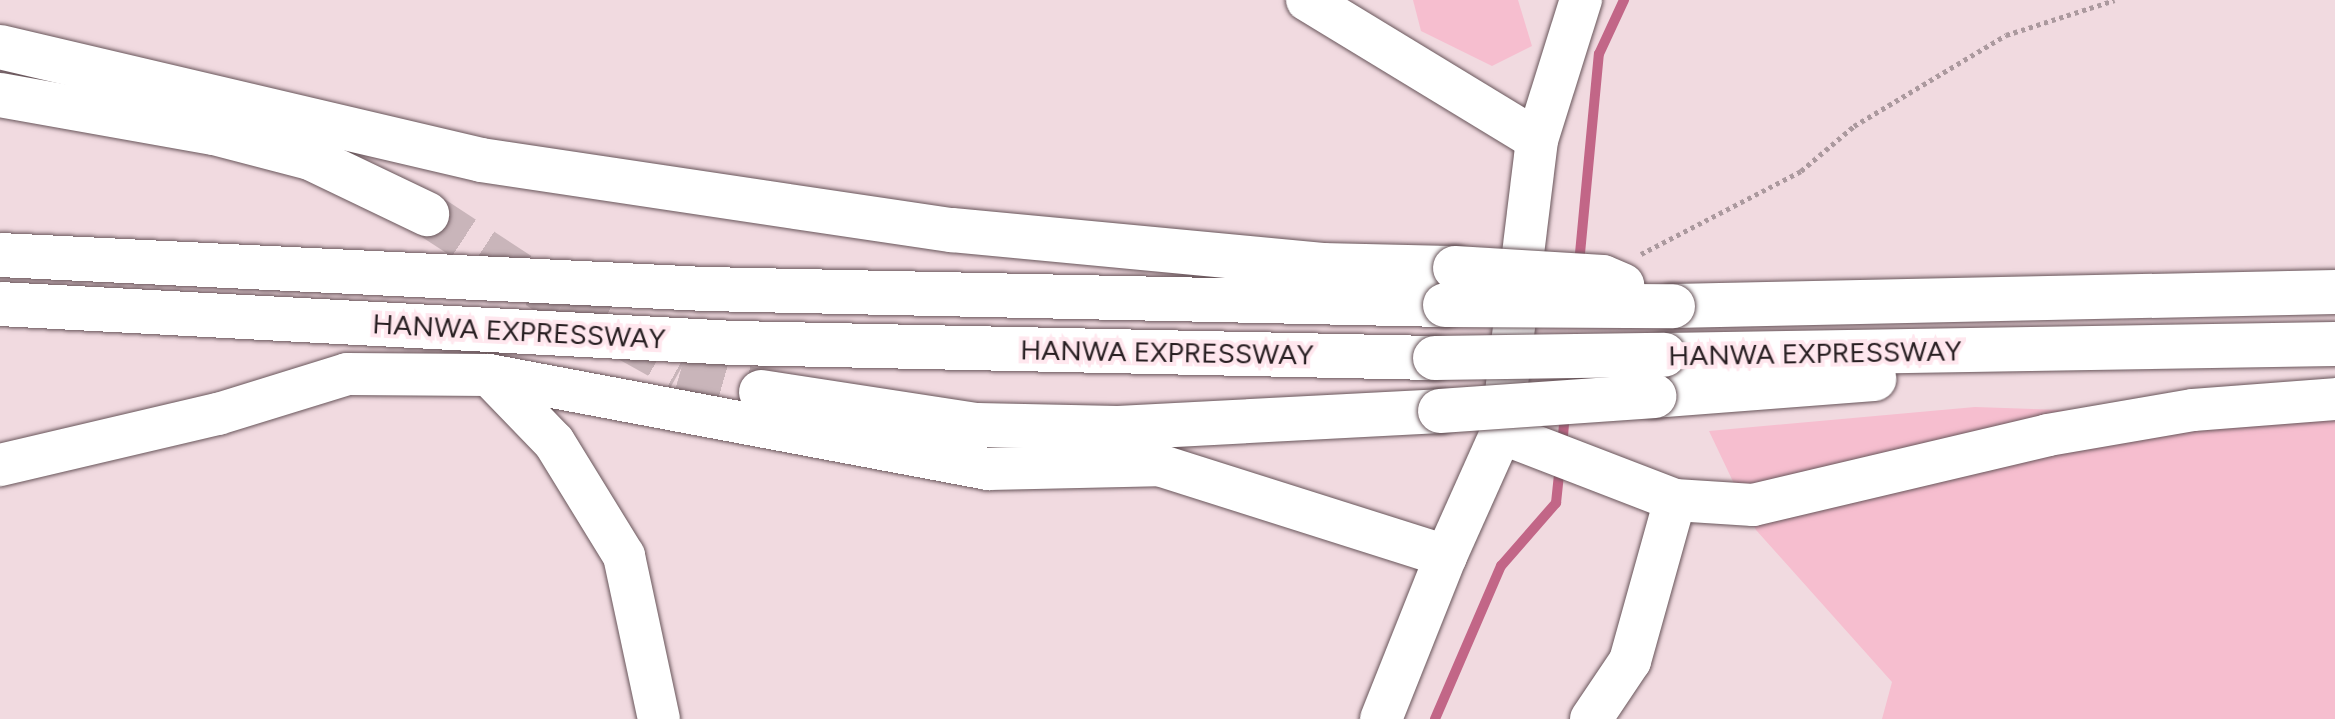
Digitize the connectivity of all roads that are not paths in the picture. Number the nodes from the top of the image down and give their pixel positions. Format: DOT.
graph roads {
  1 [pos="1307,0"];
  2 [pos="1581,0"];
  3 [pos="0,47"];
  4 [pos="0,95"];
  5 [pos="1537,140"];
  6 [pos="427,214"];
  7 [pos="0,255"];
  8 [pos="1450,286"];
  9 [pos="2335,292"];
  10 [pos="0,304"];
  11 [pos="2335,344"];
  12 [pos="489,375"];
  13 [pos="1659,376"];
  14 [pos="761,392"];
  15 [pos="2335,399"];
  16 [pos="1501,433"];
  17 [pos="0,465"];
  18 [pos="1675,500"];
  19 [pos="1446,556"];
  20 [pos="659,719"];
  21 [pos="1381,719"];
  22 [pos="1591,719"];
  1 -- 5 [label="street"];
  2 -- 5 [label="street"];
  3 -- 8 [label="highway"];
  4 -- 6 [label="highway"];
  5 -- 16 [label="street"];
  7 -- 8 [label="highway, HANWA EXPRESSWAY"];
  8 -- 9 [label="highway, HANWA EXPRESSWAY, bridge"];
  10 -- 13 [label="highway, HANWA EXPRESSWAY, bridge"];
  11 -- 13 [label="highway"];
  12 -- 17 [label="street"];
  12 -- 19 [label="street"];
  12 -- 20 [label="street"];
  13 -- 14 [label="highway, bridge"];
  15 -- 18 [label="street"];
  16 -- 18 [label="street"];
  16 -- 19 [label="street"];
  18 -- 22 [label="street"];
  19 -- 21 [label="street"];
}
